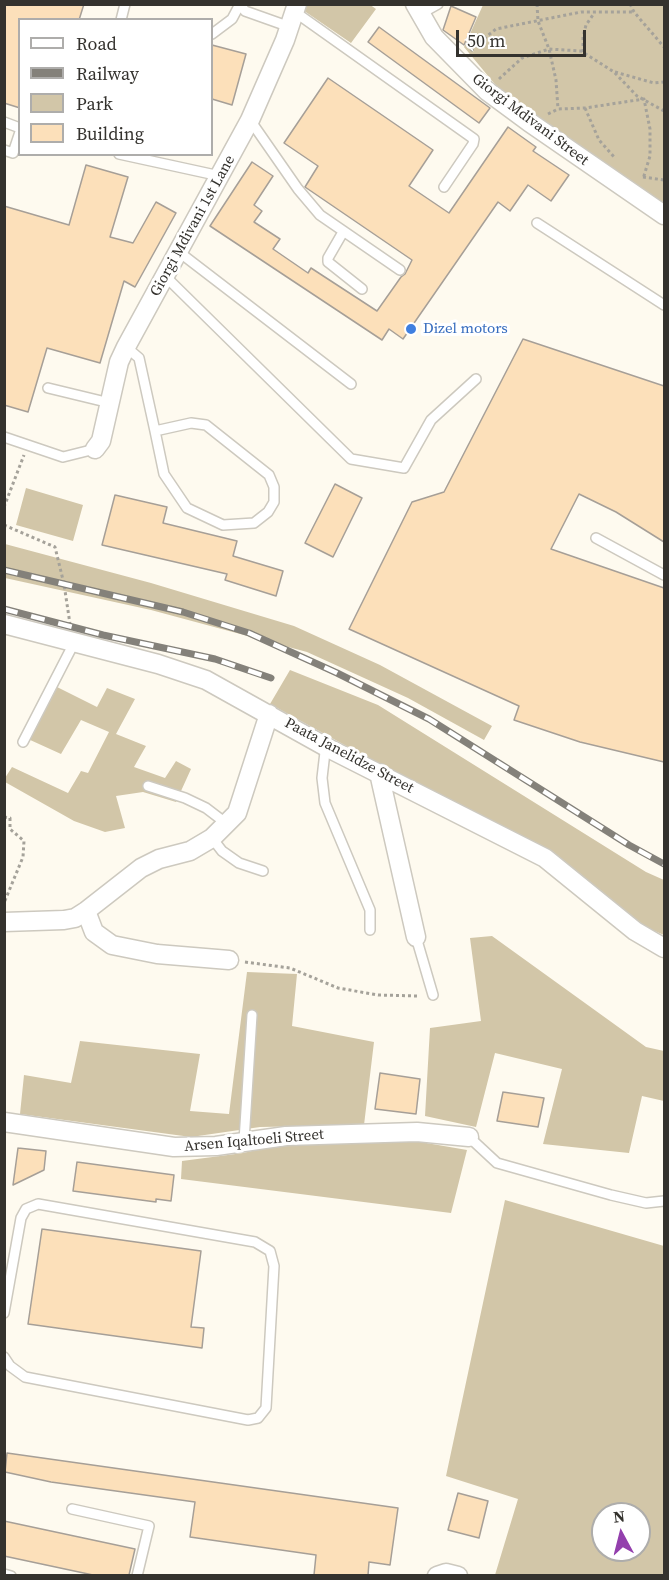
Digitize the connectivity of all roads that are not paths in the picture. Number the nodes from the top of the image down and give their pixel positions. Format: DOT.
graph roads {
  1 [pos="240,4"];
  2 [pos="438,4"];
  3 [pos="418,9"];
  4 [pos="294,14"];
  5 [pos="213,33"];
  6 [pos="250,120"];
  7 [pos="4,122"];
  8 [pos="18,129"];
  9 [pos="18,137"];
  10 [pos="4,150"];
  11 [pos="128,156"];
  12 [pos="220,176"];
  13 [pos="444,187"];
  14 [pos="664,215"];
  15 [pos="537,223"];
  16 [pos="343,232"];
  17 [pos="179,252"];
  18 [pos="400,270"];
  19 [pos="166,277"];
  20 [pos="362,289"];
  21 [pos="664,305"];
  22 [pos="126,347"];
  23 [pos="476,379"];
  24 [pos="351,384"];
  25 [pos="48,388"];
  26 [pos="110,403"];
  27 [pos="155,431"];
  28 [pos="4,437"];
  29 [pos="95,449"];
  30 [pos="596,538"];
  31 [pos="664,575"];
  32 [pos="4,624"];
  33 [pos="70,642"];
  34 [pos="269,714"];
  35 [pos="23,742"];
  36 [pos="328,748"];
  37 [pos="379,773"];
  38 [pos="148,786"];
  39 [pos="227,824"];
  40 [pos="212,838"];
  41 [pos="263,872"];
  42 [pos="86,911"];
  43 [pos="4,922"];
  44 [pos="370,930"];
  45 [pos="416,937"];
  46 [pos="664,948"];
  47 [pos="228,960"];
  48 [pos="433,995"];
  49 [pos="252,1015"];
  50 [pos="4,1122"];
  51 [pos="469,1137"];
  52 [pos="244,1141"];
  53 [pos="664,1201"];
  54 [pos="4,1313"];
  55 [pos="4,1357"];
  56 [pos="72,1509"];
  57 [pos="4,1574"];
  58 [pos="11,1575"];
  59 [pos="137,1575"];
  60 [pos="437,1575"];
  61 [pos="458,1575"];
  1 -- 4 [label="lane"];
  1 -- 5 [label="lane"];
  2 -- 3 [label="lane"];
  3 -- 14 [label="street, Giorgi Mdivani Street"];
  4 -- 6 [label="street, Giorgi Mdivani 1st Lane"];
  4 -- 13 [label="lane"];
  6 -- 12 [label="street, Giorgi Mdivani 1st Lane"];
  6 -- 16 [label="lane"];
  7 -- 8 [label="lane"];
  9 -- 10 [label="lane"];
  11 -- 12 [label="lane"];
  12 -- 17 [label="street, Giorgi Mdivani 1st Lane"];
  15 -- 21 [label="lane"];
  16 -- 18 [label="lane"];
  16 -- 20 [label="lane"];
  17 -- 19 [label="street, Giorgi Mdivani 1st Lane"];
  17 -- 24 [label="lane"];
  19 -- 22 [label="street, Giorgi Mdivani 1st Lane"];
  19 -- 23 [label="lane"];
  22 -- 26 [label="street, Giorgi Mdivani 1st Lane"];
  22 -- 27 [label="lane"];
  25 -- 26 [label="lane"];
  26 -- 29 [label="street, Giorgi Mdivani 1st Lane"];
  27 -- 27 [label="lane"];
  28 -- 29 [label="lane"];
  30 -- 31 [label="lane"];
  32 -- 33 [label="street, Paata Janelidze Street"];
  33 -- 34 [label="street, Paata Janelidze Street"];
  33 -- 35 [label="lane"];
  34 -- 36 [label="street, Paata Janelidze Street"];
  34 -- 39 [label="street"];
  36 -- 37 [label="street, Paata Janelidze Street"];
  36 -- 44 [label="lane"];
  37 -- 45 [label="street"];
  37 -- 46 [label="street, Paata Janelidze Street"];
  38 -- 39 [label="lane"];
  39 -- 40 [label="street"];
  40 -- 41 [label="lane"];
  40 -- 42 [label="street"];
  42 -- 43 [label="street"];
  42 -- 47 [label="street"];
  45 -- 48 [label="lane"];
  49 -- 52 [label="lane"];
  50 -- 52 [label="street, Arsen Iqaltoeli Street"];
  51 -- 52 [label="street, Arsen Iqaltoeli Street"];
  51 -- 53 [label="lane"];
  54 -- 55 [label="lane"];
  56 -- 59 [label="lane"];
  57 -- 58 [label="lane"];
  60 -- 61 [label="street"];
}
